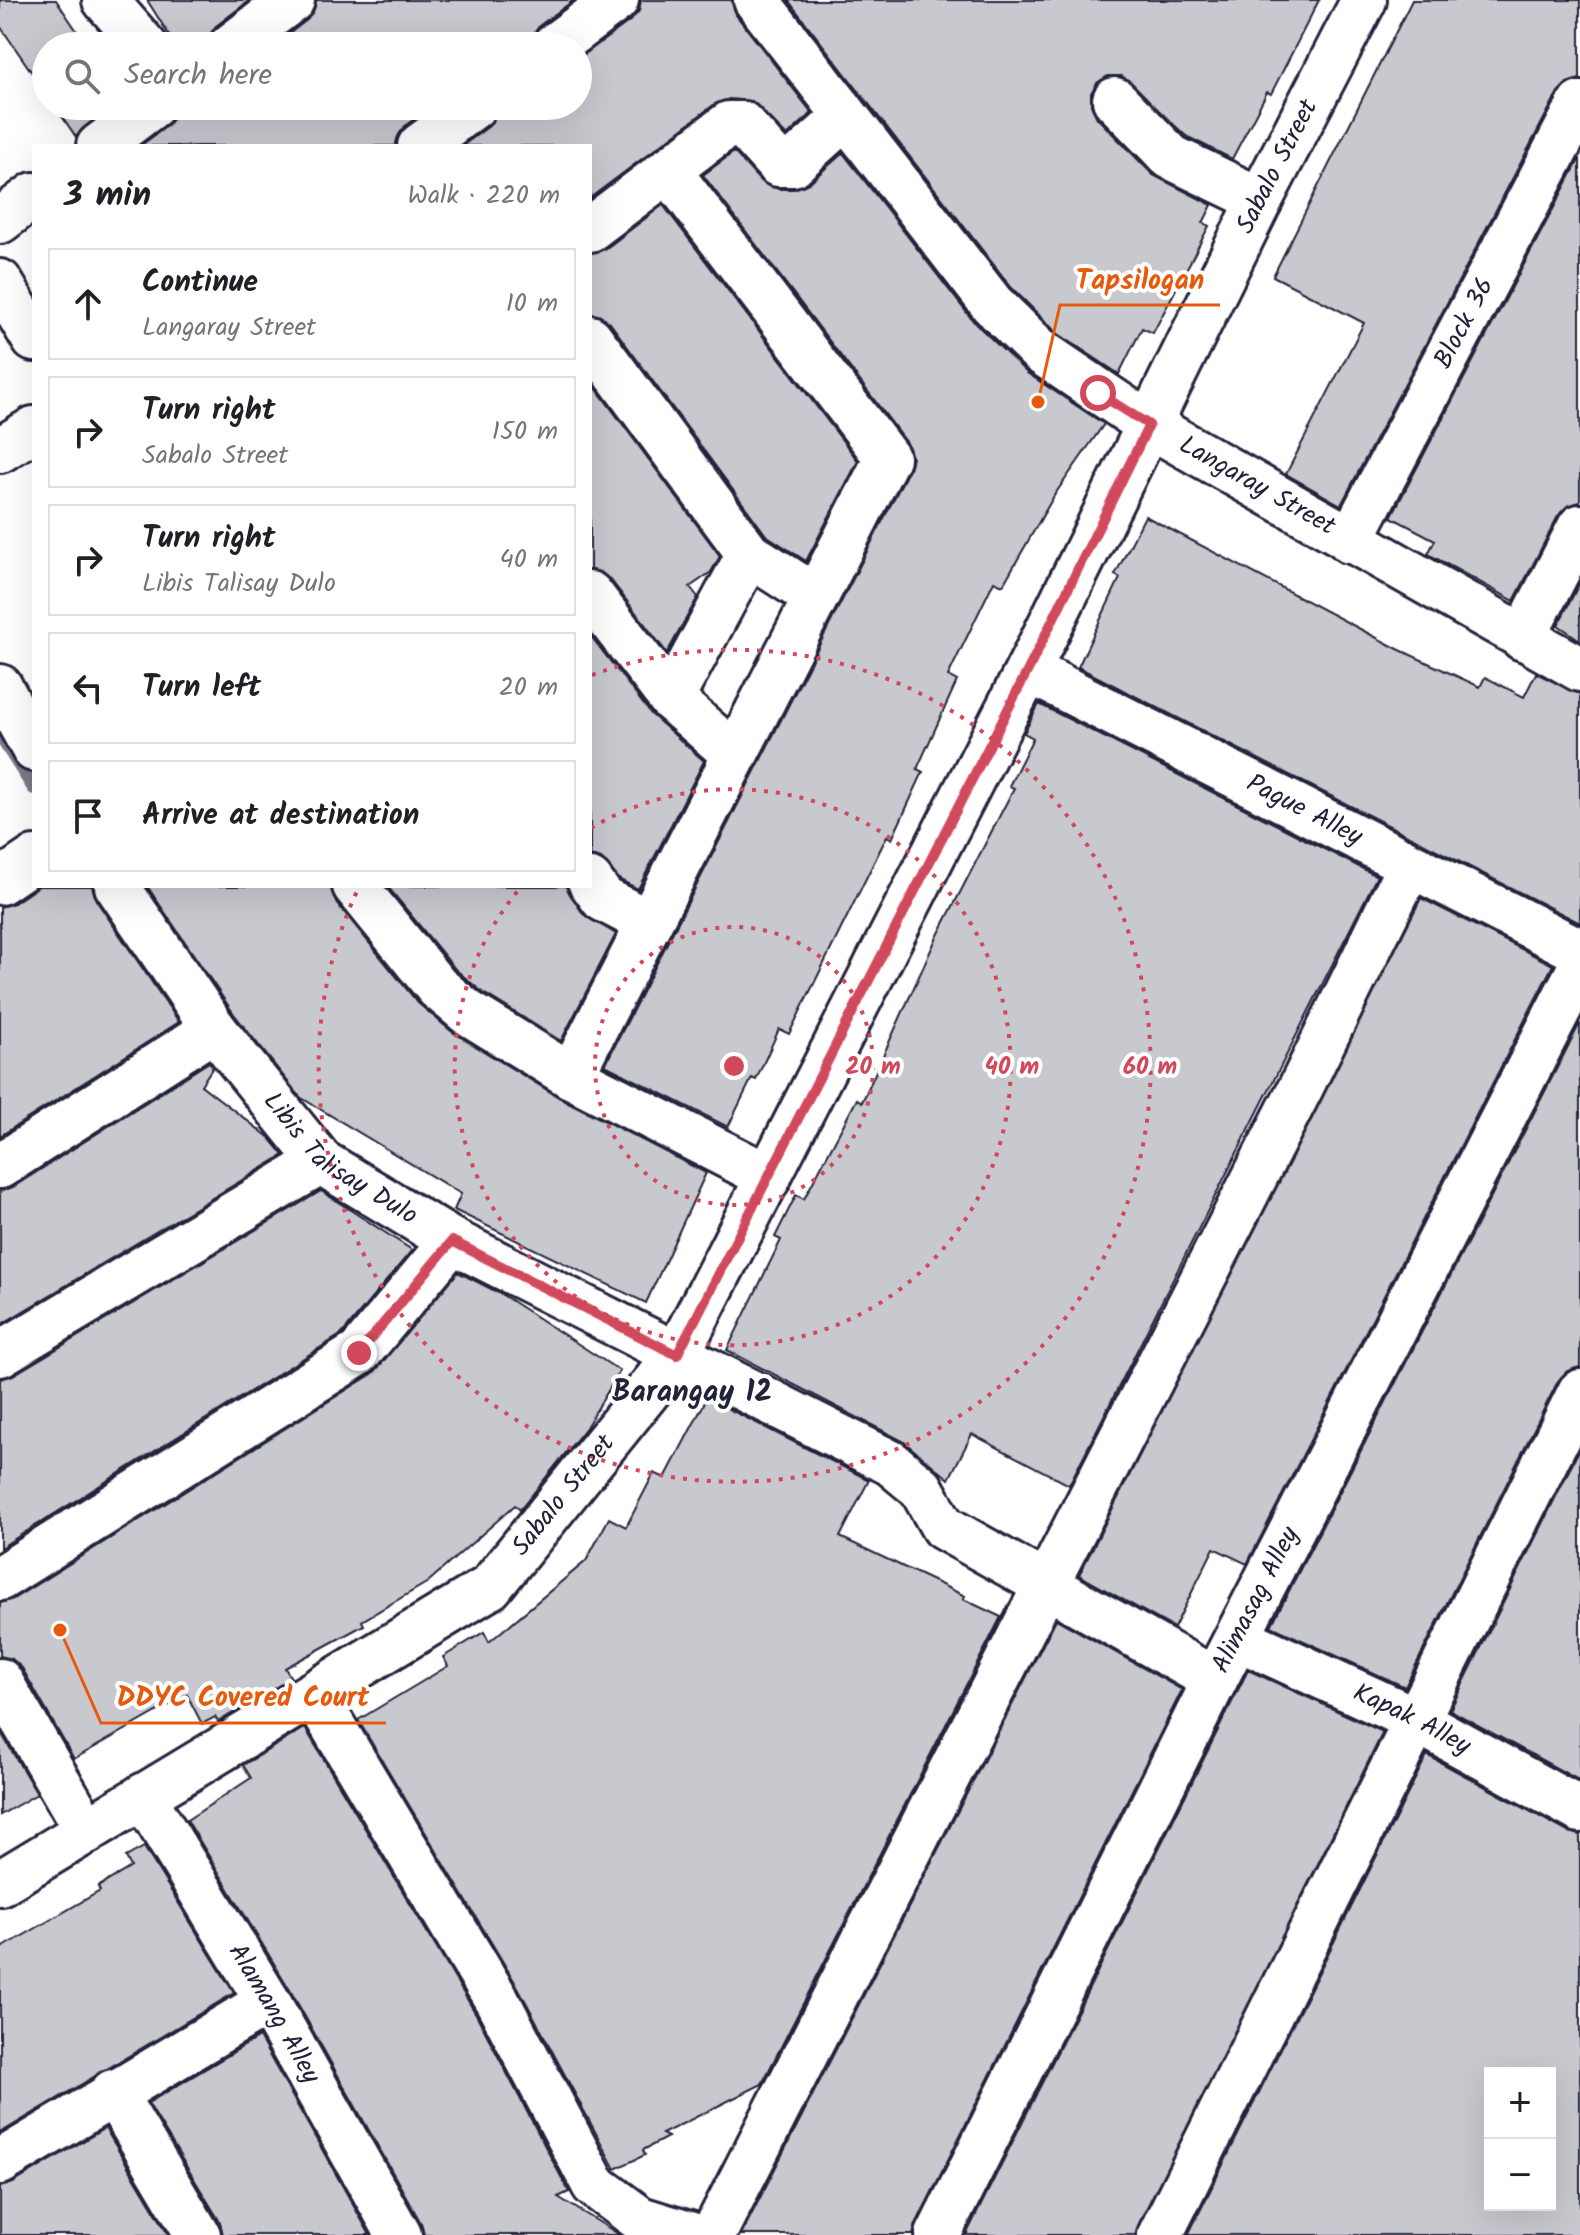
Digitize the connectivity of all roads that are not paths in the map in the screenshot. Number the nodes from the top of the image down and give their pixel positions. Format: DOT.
graph roads {
  1 [pos="105,0"];
  2 [pos="292,0"];
  3 [pos="616,0"];
  4 [pos="756,0"];
  5 [pos="1364,0"];
  6 [pos="133,32"];
  7 [pos="250,32"];
  8 [pos="573,32"];
  9 [pos="1115,100"];
  10 [pos="1580,104"];
  11 [pos="845,117"];
  12 [pos="133,120"];
  13 [pos="455,120"];
  14 [pos="102,144"];
  15 [pos="423,144"];
  16 [pos="668,170"];
  17 [pos="32,197"];
  18 [pos="1260,200"];
  19 [pos="0,221"];
  20 [pos="592,227"];
  21 [pos="0,282"];
  22 [pos="32,336"];
  23 [pos="592,341"];
  24 [pos="1149,425"];
  25 [pos="32,430"];
  26 [pos="0,450"];
  27 [pos="1580,527"];
  28 [pos="1350,541"];
  29 [pos="749,554"];
  30 [pos="814,596"];
  31 [pos="592,597"];
  32 [pos="1523,638"];
  33 [pos="1580,669"];
  34 [pos="1028,670"];
  35 [pos="0,687"];
  36 [pos="671,699"];
  37 [pos="32,745"];
  38 [pos="735,755"];
  39 [pos="32,860"];
  40 [pos="1410,865"];
  41 [pos="0,882"];
  42 [pos="592,884"];
  43 [pos="118,888"];
  44 [pos="357,888"];
  45 [pos="649,923"];
  46 [pos="1580,951"];
  47 [pos="1580,968"];
  48 [pos="214,1029"];
  49 [pos="571,1076"];
  50 [pos="321,1162"];
  51 [pos="0,1166"];
  52 [pos="769,1177"];
  53 [pos="452,1241"];
  54 [pos="0,1354"];
  55 [pos="677,1355"];
  56 [pos="1580,1392"];
  57 [pos="0,1578"];
  58 [pos="1047,1584"];
  59 [pos="1238,1638"];
  60 [pos="1215,1680"];
  61 [pos="0,1681"];
  62 [pos="315,1696"];
  63 [pos="1416,1720"];
  64 [pos="143,1796"];
  65 [pos="1580,1810"];
  66 [pos="87,1831"];
  67 [pos="0,1883"];
  68 [pos="268,2002"];
  69 [pos="113,2092"];
  70 [pos="0,2162"];
  71 [pos="198,2235"];
  72 [pos="399,2235"];
  73 [pos="692,2235"];
  74 [pos="713,2235"];
  75 [pos="938,2235"];
  76 [pos="1160,2235"];
  1 -- 6 [label="street"];
  2 -- 7 [label="street"];
  3 -- 8 [label="street"];
  4 -- 11 [label="street, Langaray Street"];
  5 -- 18 [label="street, Sabalo Street"];
  9 -- 18 [label="street"];
  10 -- 28 [label="street, Block 36"];
  11 -- 16 [label="street"];
  11 -- 24 [label="street, Langaray Street"];
  12 -- 14 [label="street"];
  13 -- 15 [label="street"];
  16 -- 20 [label="street"];
  16 -- 30 [label="street"];
  17 -- 19 [label="street"];
  18 -- 24 [label="street, Sabalo Street"];
  21 -- 22 [label="street"];
  23 -- 29 [label="street"];
  24 -- 28 [label="street, Langaray Street"];
  24 -- 34 [label="street, Sabalo Street"];
  25 -- 26 [label="street"];
  27 -- 32 [label="street"];
  28 -- 32 [label="street, Langaray Street"];
  29 -- 30 [label="street"];
  29 -- 36 [label="street"];
  30 -- 38 [label="street"];
  31 -- 36 [label="street"];
  32 -- 33 [label="street, Langaray Street"];
  34 -- 40 [label="street, Pague Alley"];
  34 -- 52 [label="street, Sabalo Street"];
  35 -- 37 [label="street"];
  36 -- 38 [label="street"];
  38 -- 45 [label="street"];
  39 -- 41 [label="street"];
  40 -- 46 [label="street, Pague Alley"];
  40 -- 58 [label="street"];
  42 -- 45 [label="street"];
  43 -- 48 [label="street, Libis Talisay Dulo"];
  44 -- 49 [label="street"];
  45 -- 49 [label="street"];
  47 -- 59 [label="street, Alimasag Alley"];
  48 -- 50 [label="street, Libis Talisay Dulo"];
  48 -- 51 [label="street"];
  49 -- 52 [label="street"];
  50 -- 53 [label="street, Libis Talisay Dulo"];
  50 -- 54 [label="street"];
  52 -- 55 [label="street, Sabalo Street"];
  53 -- 55 [label="street, Libis Talisay Dulo"];
  53 -- 57 [label="street"];
  55 -- 58 [label="street, Libis Talisay Dulo"];
  55 -- 62 [label="street, Sabalo Street"];
  56 -- 63 [label="street"];
  58 -- 60 [label="street, Libis Talisay Dulo"];
  58 -- 74 [label="street"];
  59 -- 60 [label="street, Alimasag Alley"];
  59 -- 63 [label="street, Kapak Alley"];
  60 -- 75 [label="street, Alimasag Alley"];
  61 -- 66 [label="street"];
  62 -- 64 [label="street, Sabalo Street"];
  62 -- 73 [label="street"];
  63 -- 65 [label="street, Kapak Alley"];
  63 -- 76 [label="street"];
  64 -- 66 [label="street, Sabalo Street"];
  64 -- 68 [label="street, Alamang Alley"];
  66 -- 67 [label="street, Sabalo Street"];
  68 -- 69 [label="street"];
  68 -- 72 [label="street, Alamang Alley"];
  69 -- 70 [label="street"];
  69 -- 71 [label="street"];
}
